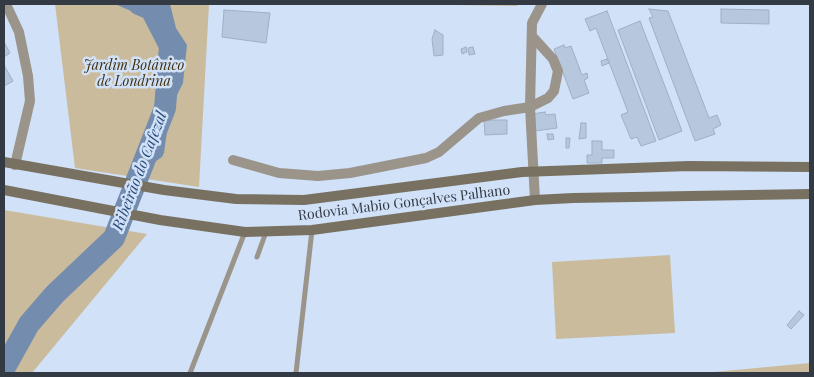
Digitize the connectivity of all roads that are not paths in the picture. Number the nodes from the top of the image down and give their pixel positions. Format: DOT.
graph roads {
  1 [pos="6,4"];
  2 [pos="542,4"];
  3 [pos="532,36"];
  4 [pos="530,107"];
  5 [pos="233,160"];
  6 [pos="4,162"];
  7 [pos="15,165"];
  8 [pos="810,167"];
  9 [pos="533,171"];
  10 [pos="4,190"];
  11 [pos="810,194"];
  12 [pos="536,200"];
  13 [pos="312,230"];
  14 [pos="245,232"];
  15 [pos="266,232"];
  16 [pos="257,257"];
  17 [pos="190,373"];
  18 [pos="296,373"];
  1 -- 7 [label="street"];
  2 -- 3 [label="street"];
  3 -- 4 [label="street"];
  3 -- 4 [label="street"];
  4 -- 5 [label="street"];
  4 -- 9 [label="street"];
  6 -- 7 [label="main road, Rodovia Mabio Gonçalves Palhano"];
  7 -- 9 [label="main road, Rodovia Mabio Gonçalves Palhano"];
  8 -- 9 [label="main road, Rodovia Mabio Gonçalves Palhano"];
  9 -- 12 [label="street"];
  10 -- 14 [label="main road, Rodovia Mabio Gonçalves Palhano"];
  11 -- 12 [label="main road, Rodovia Mabio Gonçalves Palhano"];
  12 -- 13 [label="main road, Rodovia Mabio Gonçalves Palhano"];
  13 -- 15 [label="main road, Rodovia Mabio Gonçalves Palhano"];
  13 -- 18 [label="lane"];
  14 -- 15 [label="main road, Rodovia Mabio Gonçalves Palhano"];
  14 -- 17 [label="lane"];
  15 -- 16 [label="lane"];
}
